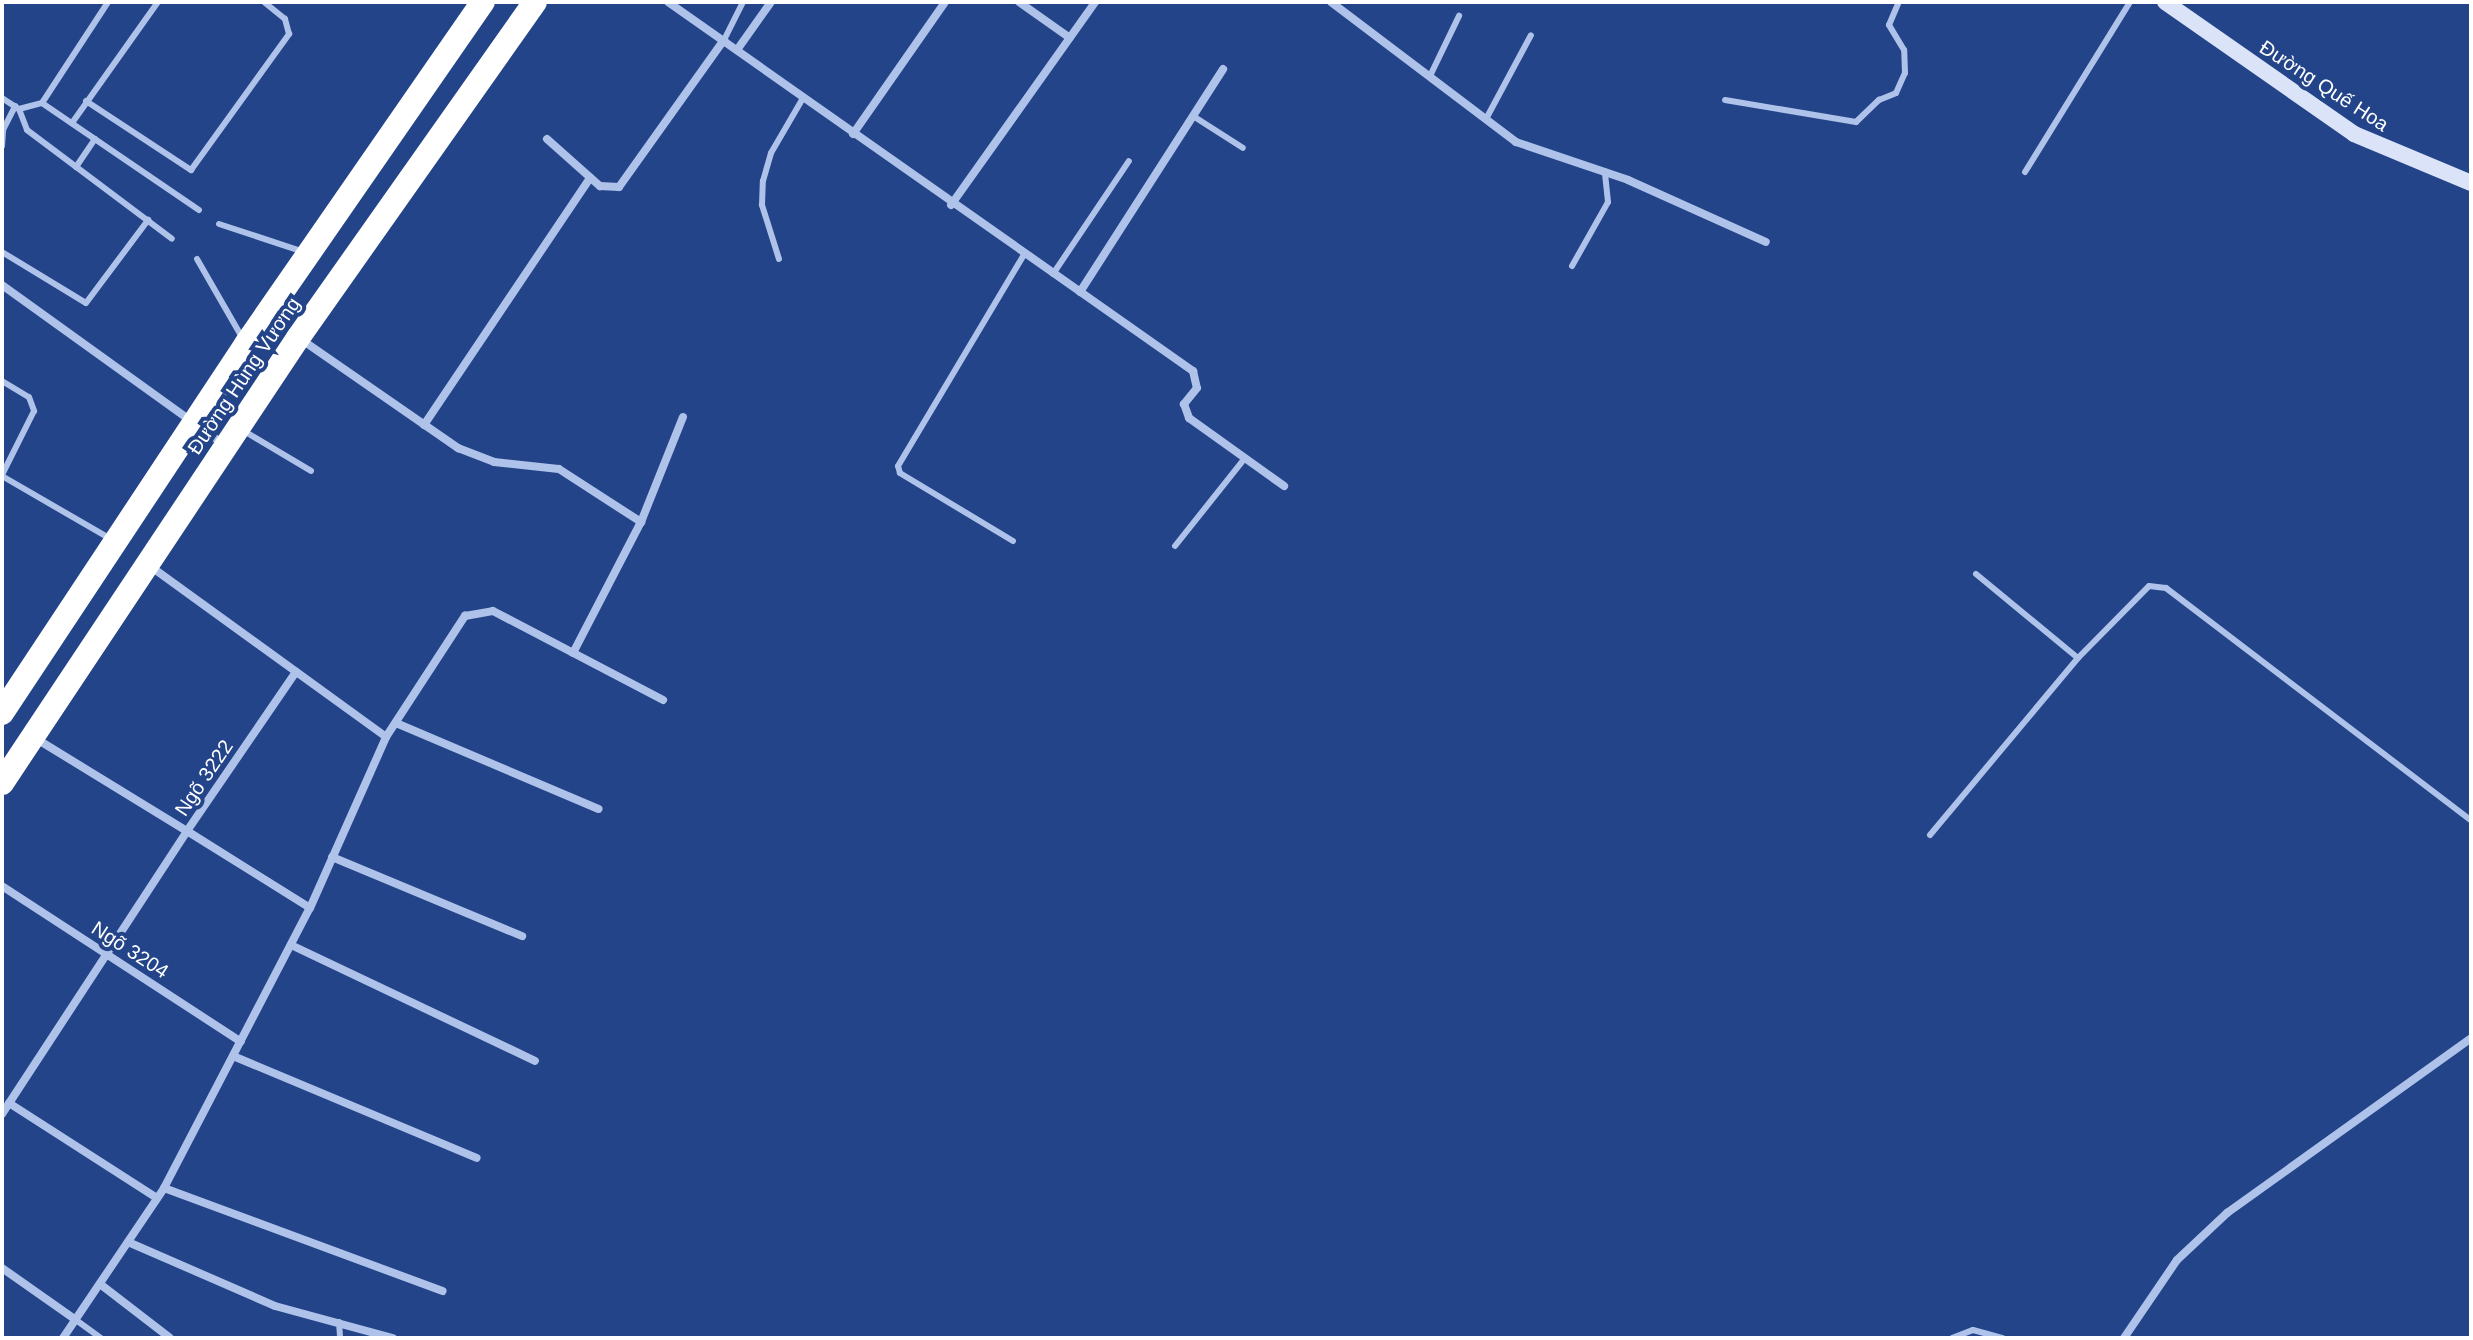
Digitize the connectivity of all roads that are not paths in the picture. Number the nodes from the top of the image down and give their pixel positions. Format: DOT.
graph roads {
  1 [pos="108,2"];
  2 [pos="158,2"];
  3 [pos="264,2"];
  4 [pos="483,2"];
  5 [pos="535,2"];
  6 [pos="668,2"];
  7 [pos="743,2"];
  8 [pos="771,2"];
  9 [pos="945,2"];
  10 [pos="1019,2"];
  11 [pos="1095,2"];
  12 [pos="1899,2"];
  13 [pos="2130,2"];
  14 [pos="2165,2"];
  15 [pos="1333,3"];
  16 [pos="1459,16"];
  17 [pos="1531,35"];
  18 [pos="1070,38"];
  19 [pos="724,40"];
  20 [pos="737,50"];
  21 [pos="1223,69"];
  22 [pos="1430,76"];
  23 [pos="2,98"];
  24 [pos="803,98"];
  25 [pos="1725,100"];
  26 [pos="86,101"];
  27 [pos="42,103"];
  28 [pos="17,108"];
  29 [pos="1193,116"];
  30 [pos="1486,119"];
  31 [pos="72,123"];
  32 [pos="2,130"];
  33 [pos="853,134"];
  34 [pos="95,139"];
  35 [pos="547,139"];
  36 [pos="2,146"];
  37 [pos="1243,148"];
  38 [pos="1129,161"];
  39 [pos="76,167"];
  40 [pos="1605,171"];
  41 [pos="2025,172"];
  42 [pos="590,178"];
  43 [pos="2471,183"];
  44 [pos="951,205"];
  45 [pos="199,210"];
  46 [pos="148,220"];
  47 [pos="219,224"];
  48 [pos="172,239"];
  49 [pos="1766,242"];
  50 [pos="2,252"];
  51 [pos="307,254"];
  52 [pos="1024,255"];
  53 [pos="197,259"];
  54 [pos="779,259"];
  55 [pos="1572,266"];
  56 [pos="1053,274"];
  57 [pos="2,285"];
  58 [pos="1080,292"];
  59 [pos="298,338"];
  60 [pos="246,344"];
  61 [pos="2,381"];
  62 [pos="683,417"];
  63 [pos="194,423"];
  64 [pos="424,425"];
  65 [pos="232,436"];
  66 [pos="1245,458"];
  67 [pos="311,471"];
  68 [pos="2,476"];
  69 [pos="1284,486"];
  70 [pos="641,522"];
  71 [pos="1013,541"];
  72 [pos="115,542"];
  73 [pos="1175,546"];
  74 [pos="146,563"];
  75 [pos="1976,574"];
  76 [pos="573,653"];
  77 [pos="2078,658"];
  78 [pos="296,672"];
  79 [pos="663,700"];
  80 [pos="2,713"];
  81 [pos="396,723"];
  82 [pos="33,736"];
  83 [pos="386,737"];
  84 [pos="2,783"];
  85 [pos="599,809"];
  86 [pos="2471,820"];
  87 [pos="187,831"];
  88 [pos="1930,835"];
  89 [pos="332,857"];
  90 [pos="2,886"];
  91 [pos="310,908"];
  92 [pos="522,936"];
  93 [pos="291,945"];
  94 [pos="106,953"];
  95 [pos="2471,1038"];
  96 [pos="241,1042"];
  97 [pos="233,1056"];
  98 [pos="535,1061"];
  99 [pos="9,1103"];
  100 [pos="2,1114"];
  101 [pos="477,1158"];
  102 [pos="164,1188"];
  103 [pos="157,1198"];
  104 [pos="128,1242"];
  105 [pos="2,1268"];
  106 [pos="100,1284"];
  107 [pos="443,1291"];
  108 [pos="76,1320"];
  109 [pos="339,1322"];
  110 [pos="63,1338"];
  111 [pos="101,1338"];
  112 [pos="170,1338"];
  113 [pos="340,1338"];
  114 [pos="393,1338"];
  115 [pos="1952,1338"];
  116 [pos="2003,1338"];
  117 [pos="2124,1338"];
  1 -- 27 [label="lane"];
  2 -- 26 [label="lane"];
  3 -- 26 [label="lane"];
  4 -- 51 [label="highway, Đường Hùng Vương"];
  5 -- 59 [label="highway, Đường Hùng Vương"];
  6 -- 19 [label="street"];
  7 -- 19 [label="lane"];
  8 -- 20 [label="street"];
  9 -- 33 [label="street"];
  10 -- 18 [label="street"];
  11 -- 18 [label="street"];
  12 -- 25 [label="lane"];
  13 -- 41 [label="lane"];
  14 -- 43 [label="street, Đường Quế Hoa"];
  15 -- 22 [label="street"];
  16 -- 22 [label="lane"];
  17 -- 30 [label="lane"];
  18 -- 44 [label="street"];
  19 -- 20 [label="street"];
  19 -- 42 [label="street"];
  20 -- 24 [label="street"];
  21 -- 29 [label="street"];
  22 -- 30 [label="street"];
  23 -- 28 [label="lane"];
  24 -- 33 [label="street"];
  24 -- 54 [label="lane"];
  26 -- 31 [label="lane"];
  27 -- 28 [label="lane"];
  27 -- 31 [label="lane"];
  28 -- 32 [label="lane"];
  28 -- 39 [label="lane"];
  29 -- 37 [label="lane"];
  29 -- 58 [label="street"];
  30 -- 40 [label="street"];
  31 -- 34 [label="lane"];
  32 -- 36 [label="lane"];
  33 -- 44 [label="street"];
  34 -- 39 [label="lane"];
  34 -- 45 [label="lane"];
  35 -- 42 [label="street"];
  38 -- 56 [label="lane"];
  39 -- 46 [label="lane"];
  40 -- 49 [label="street"];
  40 -- 55 [label="lane"];
  42 -- 64 [label="street"];
  44 -- 52 [label="street"];
  46 -- 48 [label="lane"];
  46 -- 50 [label="lane"];
  47 -- 51 [label="lane"];
  51 -- 60 [label="highway, Đường Hùng Vương"];
  52 -- 56 [label="street"];
  52 -- 71 [label="lane"];
  53 -- 60 [label="lane"];
  56 -- 58 [label="street"];
  57 -- 63 [label="street"];
  58 -- 66 [label="street"];
  59 -- 64 [label="street"];
  59 -- 65 [label="highway, Đường Hùng Vương"];
  60 -- 63 [label="highway, Đường Hùng Vương"];
  61 -- 68 [label="lane"];
  62 -- 70 [label="street"];
  63 -- 65 [label="street"];
  63 -- 72 [label="highway, Đường Hùng Vương"];
  64 -- 70 [label="street"];
  65 -- 67 [label="lane"];
  65 -- 74 [label="highway, Đường Hùng Vương"];
  66 -- 69 [label="street"];
  66 -- 73 [label="lane"];
  68 -- 72 [label="lane"];
  70 -- 76 [label="street"];
  72 -- 80 [label="highway, Đường Hùng Vương"];
  74 -- 78 [label="street"];
  74 -- 82 [label="highway, Đường Hùng Vương"];
  75 -- 77 [label="lane"];
  76 -- 79 [label="street"];
  76 -- 81 [label="street"];
  77 -- 86 [label="lane"];
  77 -- 88 [label="lane"];
  78 -- 83 [label="street"];
  78 -- 87 [label="street, Ngõ 3222"];
  81 -- 83 [label="street"];
  81 -- 85 [label="street"];
  82 -- 84 [label="highway, Đường Hùng Vương"];
  82 -- 87 [label="street, Ngõ 3222"];
  83 -- 89 [label="street"];
  87 -- 91 [label="street"];
  87 -- 94 [label="street"];
  89 -- 91 [label="street"];
  89 -- 92 [label="street"];
  90 -- 94 [label="street, Ngõ 3204"];
  91 -- 93 [label="street"];
  93 -- 96 [label="street"];
  93 -- 98 [label="street"];
  94 -- 96 [label="street, Ngõ 3204"];
  94 -- 99 [label="street"];
  95 -- 117 [label="street"];
  96 -- 97 [label="street"];
  97 -- 101 [label="street"];
  97 -- 102 [label="street"];
  99 -- 100 [label="street"];
  99 -- 103 [label="street"];
  102 -- 103 [label="street"];
  102 -- 107 [label="street"];
  103 -- 104 [label="street"];
  104 -- 106 [label="street"];
  104 -- 109 [label="street"];
  105 -- 108 [label="street"];
  106 -- 108 [label="street"];
  106 -- 112 [label="street"];
  108 -- 110 [label="street"];
  108 -- 111 [label="lane"];
  109 -- 113 [label="lane"];
  109 -- 114 [label="street"];
  115 -- 116 [label="lane"];
}
